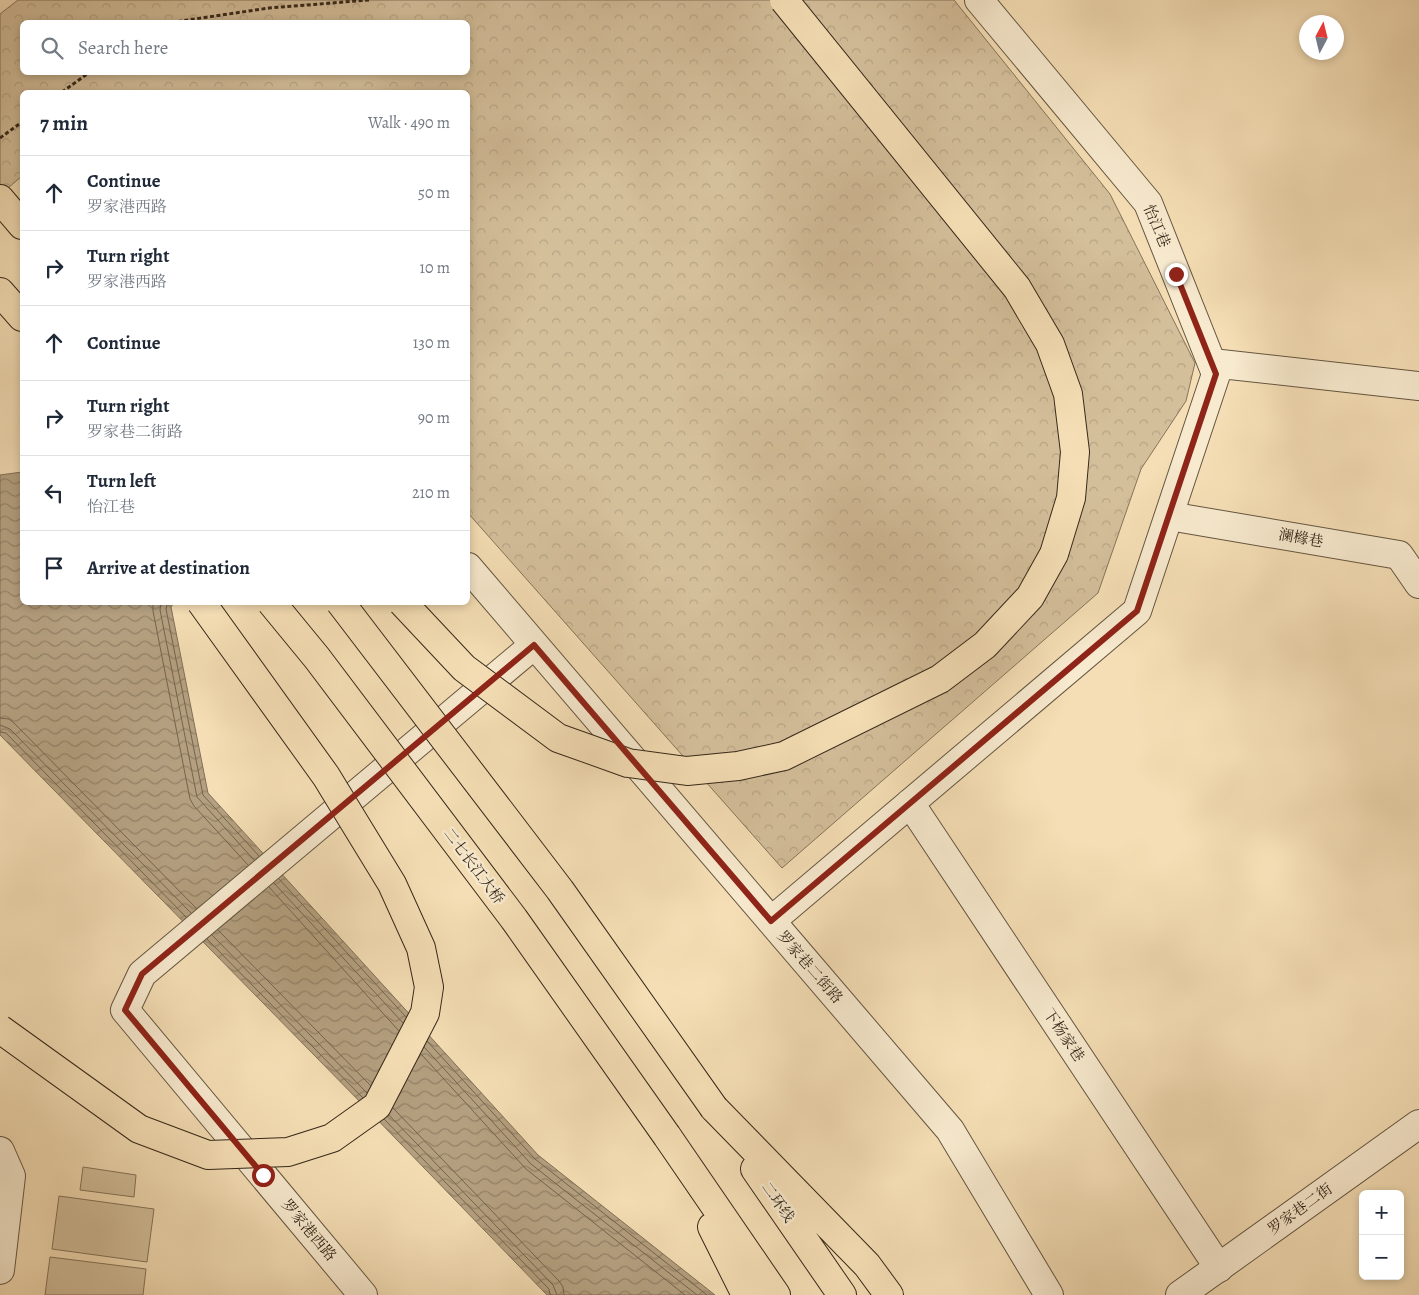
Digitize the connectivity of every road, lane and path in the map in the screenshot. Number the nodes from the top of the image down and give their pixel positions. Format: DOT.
graph roads {
  1 [pos="369,0"];
  2 [pos="784,0"];
  3 [pos="979,0"];
  4 [pos="191,20"];
  5 [pos="86,75"];
  6 [pos="65,90"];
  7 [pos="20,123"];
  8 [pos="0,138"];
  9 [pos="0,199"];
  10 [pos="20,223"];
  11 [pos="1212,364"];
  12 [pos="1419,386"];
  13 [pos="1169,516"];
  14 [pos="470,569"];
  15 [pos="1419,584"];
  16 [pos="203,605"];
  17 [pos="273,605"];
  18 [pos="342,605"];
  19 [pos="405,605"];
  20 [pos="534,645"];
  21 [pos="910,803"];
  22 [pos="771,921"];
  23 [pos="0,1029"];
  24 [pos="714,1108"];
  25 [pos="1419,1124"];
  26 [pos="667,1136"];
  27 [pos="0,1150"];
  28 [pos="1219,1268"];
  29 [pos="0,1270"];
  30 [pos="363,1295"];
  31 [pos="746,1295"];
  32 [pos="776,1295"];
  33 [pos="842,1295"];
  34 [pos="889,1295"];
  35 [pos="1049,1295"];
  36 [pos="1180,1295"];
  1 -- 4 [label="path"];
  2 -- 19 [label="highway, bridge"];
  3 -- 11 [label="street, 怡江巷"];
  5 -- 6 [label="path"];
  7 -- 8 [label="path"];
  9 -- 10 [label="highway"];
  11 -- 12 [label="street"];
  11 -- 13 [label="street, 怡江巷"];
  13 -- 15 [label="street, 澜橼巷"];
  13 -- 21 [label="street, 怡江巷"];
  14 -- 20 [label="street, 罗家巷二街路"];
  16 -- 23 [label="highway, bridge"];
  17 -- 26 [label="highway, 二七长江大桥, bridge"];
  18 -- 24 [label="highway, bridge"];
  20 -- 22 [label="street, 罗家巷二街路"];
  20 -- 30 [label="street, 罗家港西路"];
  21 -- 22 [label="street, 怡江巷"];
  21 -- 28 [label="street, 下杨家巷"];
  22 -- 35 [label="street, 罗家巷二街路"];
  24 -- 33 [label="highway, 二环线"];
  24 -- 34 [label="highway"];
  25 -- 28 [label="street, 罗家巷二街"];
  26 -- 31 [label="highway"];
  26 -- 32 [label="highway"];
  27 -- 29 [label="street"];
  28 -- 36 [label="street, 罗家巷二街"];
}
